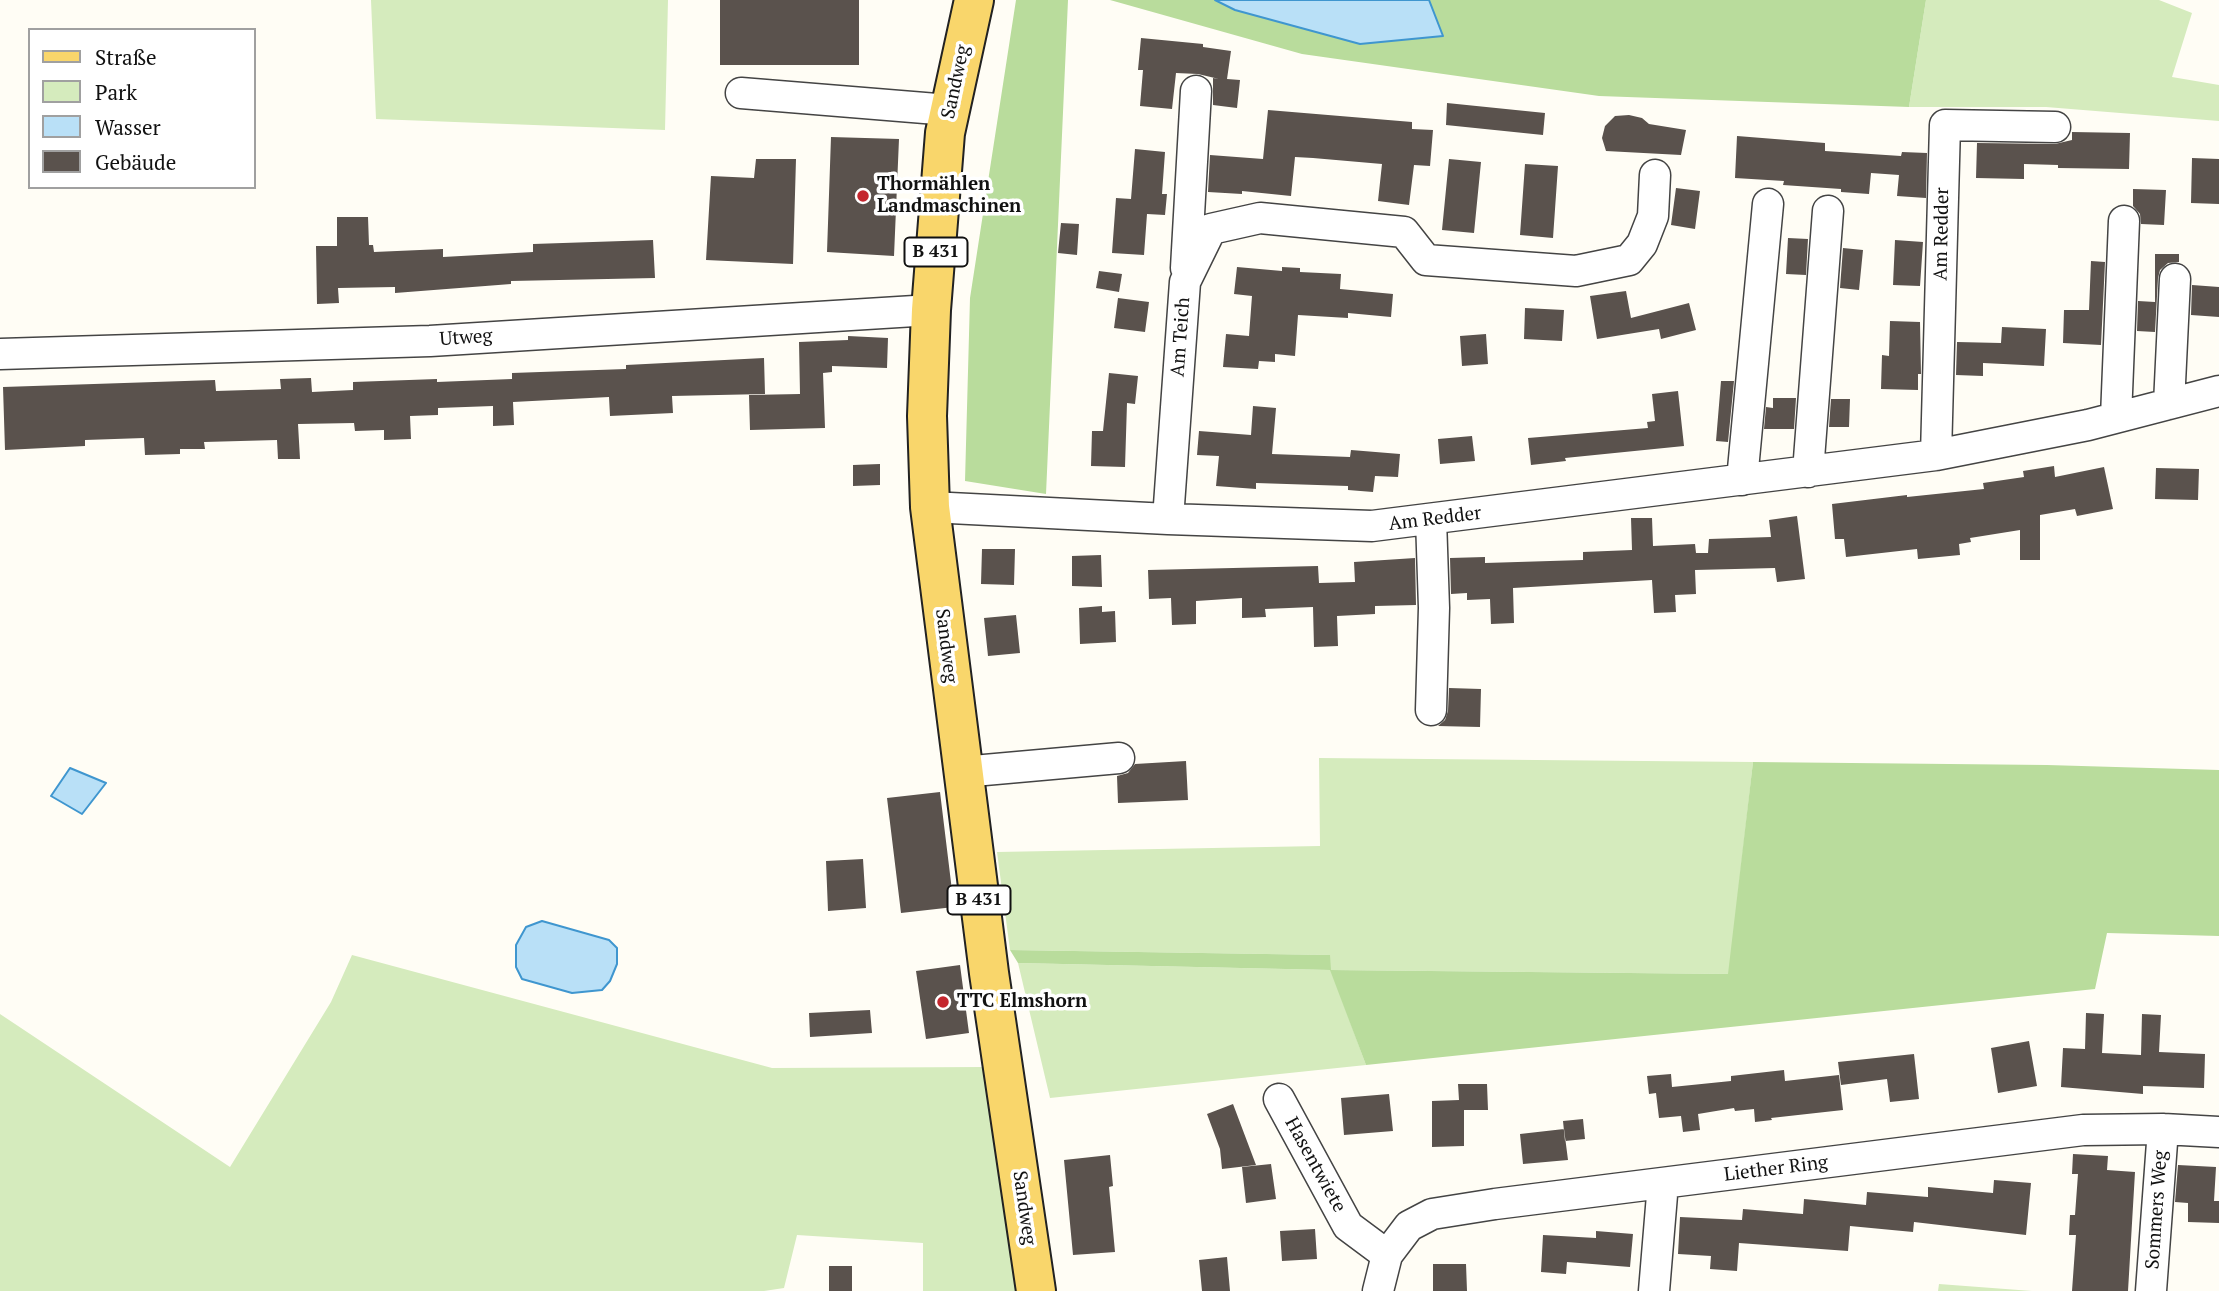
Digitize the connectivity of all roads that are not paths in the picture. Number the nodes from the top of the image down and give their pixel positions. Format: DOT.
graph roads {
  1 [pos="974,0"];
  2 [pos="1196,92"];
  3 [pos="741,93"];
  4 [pos="948,110"];
  5 [pos="2056,127"];
  6 [pos="1655,175"];
  7 [pos="1768,204"];
  8 [pos="1828,211"];
  9 [pos="2124,221"];
  10 [pos="2175,279"];
  11 [pos="1185,282"];
  12 [pos="931,310"];
  13 [pos="0,354"];
  14 [pos="2219,391"];
  15 [pos="2169,404"];
  16 [pos="2116,417"];
  17 [pos="1936,455"];
  18 [pos="1808,471"];
  19 [pos="1742,480"];
  20 [pos="930,507"];
  21 [pos="1168,519"];
  22 [pos="1431,519"];
  23 [pos="1431,710"];
  24 [pos="1119,758"];
  25 [pos="962,772"];
  26 [pos="1279,1099"];
  27 [pos="2163,1129"];
  28 [pos="2219,1132"];
  29 [pos="1663,1183"];
  30 [pos="1387,1255"];
  31 [pos="1036,1291"];
  32 [pos="1378,1291"];
  33 [pos="1654,1291"];
  34 [pos="2151,1291"];
  1 -- 4 [label="main road, Sandweg / B 431"];
  2 -- 11 [label="street"];
  3 -- 4 [label="street"];
  4 -- 12 [label="main road, Sandweg / B 431"];
  5 -- 17 [label="street, Am Redder"];
  6 -- 11 [label="street, Am Teich"];
  7 -- 19 [label="street"];
  8 -- 18 [label="street"];
  9 -- 16 [label="street"];
  10 -- 15 [label="street"];
  11 -- 21 [label="street, Am Teich"];
  12 -- 13 [label="street, Utweg"];
  12 -- 20 [label="main road, Sandweg / B 431"];
  14 -- 15 [label="street, Am Redder"];
  15 -- 16 [label="street, Am Redder"];
  16 -- 17 [label="street, Am Redder"];
  17 -- 18 [label="street, Am Redder"];
  18 -- 19 [label="street, Am Redder"];
  19 -- 22 [label="street, Am Redder"];
  20 -- 21 [label="street, Am Redder"];
  20 -- 25 [label="main road, Sandweg / B 431"];
  21 -- 22 [label="street, Am Redder"];
  22 -- 23 [label="street"];
  24 -- 25 [label="street"];
  25 -- 31 [label="main road, Sandweg / B 431"];
  26 -- 30 [label="street, Hasentwiete"];
  27 -- 28 [label="street, Liether Ring"];
  27 -- 29 [label="street, Liether Ring"];
  27 -- 34 [label="street, Sommers Weg"];
  29 -- 30 [label="street, Liether Ring"];
  29 -- 33 [label="street"];
  30 -- 32 [label="street, Liether Ring"];
}
